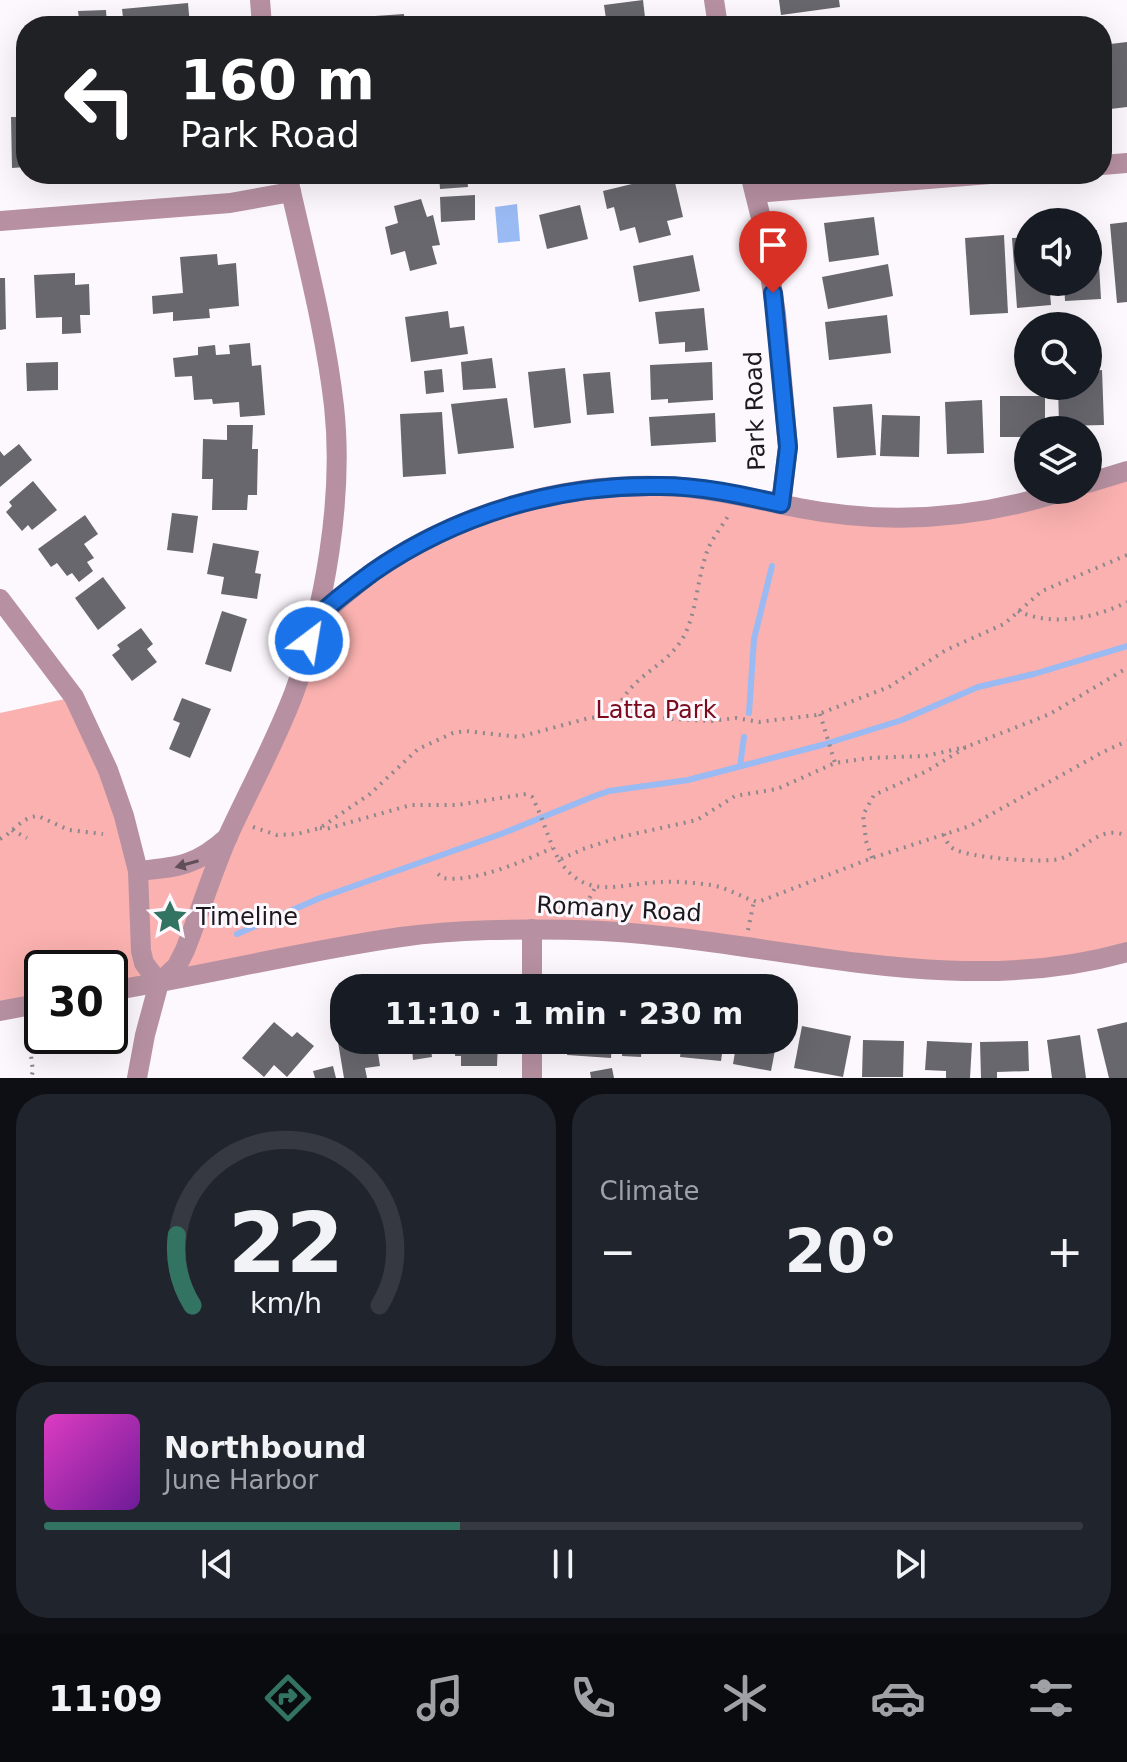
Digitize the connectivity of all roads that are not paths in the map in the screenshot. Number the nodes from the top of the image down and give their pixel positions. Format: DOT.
graph roads {
  1 [pos="286,184"];
  2 [pos="289,184"];
  3 [pos="753,184"];
  4 [pos="0,221"];
  5 [pos="1127,471"];
  6 [pos="1102,479"];
  7 [pos="781,504"];
  8 [pos="1020,504"];
  9 [pos="0,599"];
  10 [pos="315,620"];
  11 [pos="228,837"];
  12 [pos="138,871"];
  13 [pos="532,929"];
  14 [pos="1127,952"];
  15 [pos="532,974"];
  16 [pos="159,983"];
  17 [pos="128,988"];
  18 [pos="24,1006"];
  19 [pos="0,1011"];
  20 [pos="532,1054"];
  21 [pos="137,1078"];
  22 [pos="532,1078"];
  1 -- 4 [label="street"];
  2 -- 10 [label="street"];
  3 -- 7 [label="street, Park Road"];
  5 -- 6 [label="street"];
  7 -- 8 [label="street"];
  7 -- 10 [label="street"];
  9 -- 12 [label="street"];
  10 -- 11 [label="street"];
  11 -- 12 [label="street, one-way"];
  11 -- 16 [label="street"];
  12 -- 16 [label="street"];
  13 -- 14 [label="street, Romany Road"];
  13 -- 15 [label="street"];
  13 -- 16 [label="street, Romany Road"];
  16 -- 17 [label="street, Romany Road"];
  16 -- 21 [label="street"];
  18 -- 19 [label="street"];
  20 -- 22 [label="street"];
}
